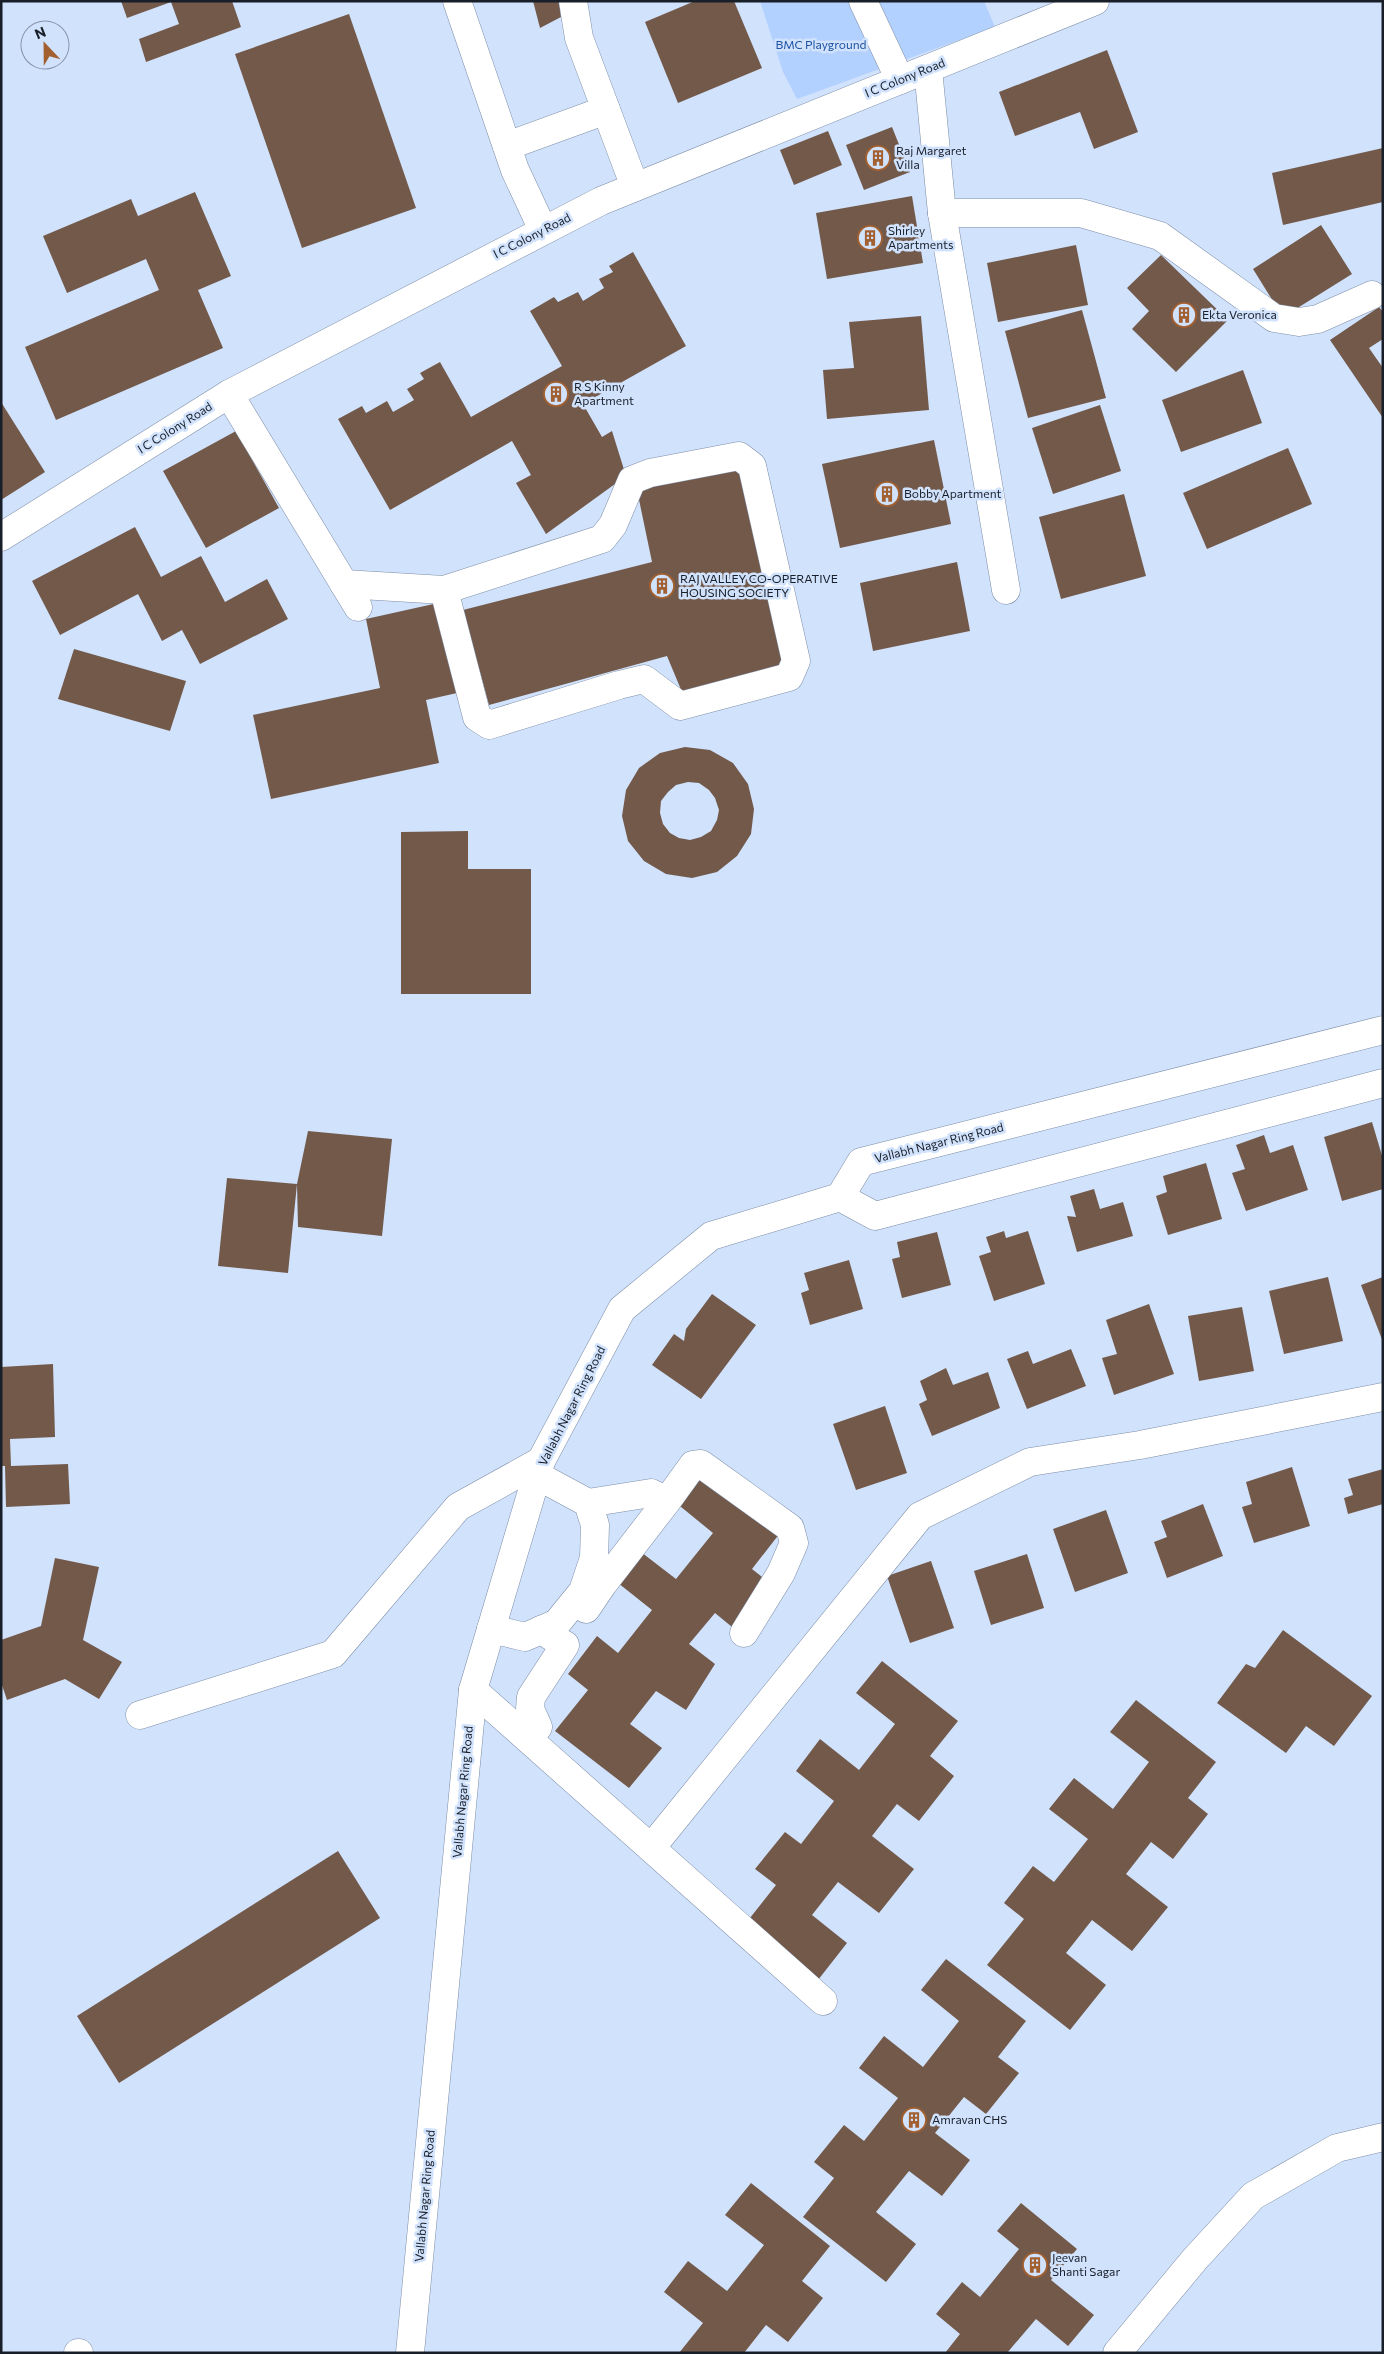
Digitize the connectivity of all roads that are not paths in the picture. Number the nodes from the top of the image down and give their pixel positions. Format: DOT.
graph roads {
  1 [pos="458,1"];
  2 [pos="573,1"];
  3 [pos="863,1"];
  4 [pos="1096,1"];
  5 [pos="928,69"];
  6 [pos="900,80"];
  7 [pos="606,110"];
  8 [pos="507,146"];
  9 [pos="635,188"];
  10 [pos="942,213"];
  11 [pos="543,230"];
  12 [pos="1372,295"];
  13 [pos="229,394"];
  14 [pos="1,537"];
  15 [pos="344,584"];
  16 [pos="444,590"];
  17 [pos="1006,590"];
  18 [pos="358,607"];
  19 [pos="1383,1030"];
  20 [pos="1383,1083"];
  21 [pos="840,1197"];
  22 [pos="1383,1396"];
  23 [pos="539,1468"];
  24 [pos="668,1500"];
  25 [pos="588,1503"];
  26 [pos="581,1617"];
  27 [pos="491,1629"];
  28 [pos="541,1630"];
  29 [pos="744,1633"];
  30 [pos="473,1690"];
  31 [pos="140,1715"];
  32 [pos="538,1727"];
  33 [pos="651,1848"];
  34 [pos="823,2001"];
  35 [pos="1383,2137"];
  36 [pos="410,2353"];
  37 [pos="1117,2353"];
  1 -- 8 [label="street"];
  2 -- 7 [label="street"];
  3 -- 6 [label="street"];
  4 -- 5 [label="street, I C Colony Road"];
  5 -- 6 [label="street, I C Colony Road"];
  5 -- 10 [label="street"];
  6 -- 9 [label="street, I C Colony Road"];
  7 -- 8 [label="street"];
  7 -- 9 [label="street"];
  8 -- 11 [label="street"];
  9 -- 11 [label="street, I C Colony Road"];
  10 -- 12 [label="street"];
  10 -- 17 [label="street"];
  11 -- 13 [label="street, I C Colony Road"];
  13 -- 14 [label="street, I C Colony Road"];
  13 -- 15 [label="street"];
  15 -- 16 [label="street"];
  15 -- 18 [label="street"];
  16 -- 16 [label="street"];
  19 -- 21 [label="street, Vallabh Nagar Ring Road"];
  20 -- 21 [label="street"];
  21 -- 23 [label="street, Vallabh Nagar Ring Road"];
  22 -- 33 [label="street"];
  23 -- 25 [label="street"];
  23 -- 27 [label="street, Vallabh Nagar Ring Road"];
  23 -- 31 [label="street"];
  24 -- 25 [label="street"];
  24 -- 26 [label="street"];
  24 -- 29 [label="street"];
  25 -- 28 [label="street"];
  27 -- 28 [label="street"];
  27 -- 30 [label="street, Vallabh Nagar Ring Road"];
  28 -- 32 [label="street"];
  30 -- 33 [label="street"];
  30 -- 36 [label="street, Vallabh Nagar Ring Road"];
  33 -- 34 [label="street"];
  35 -- 37 [label="street"];
}
